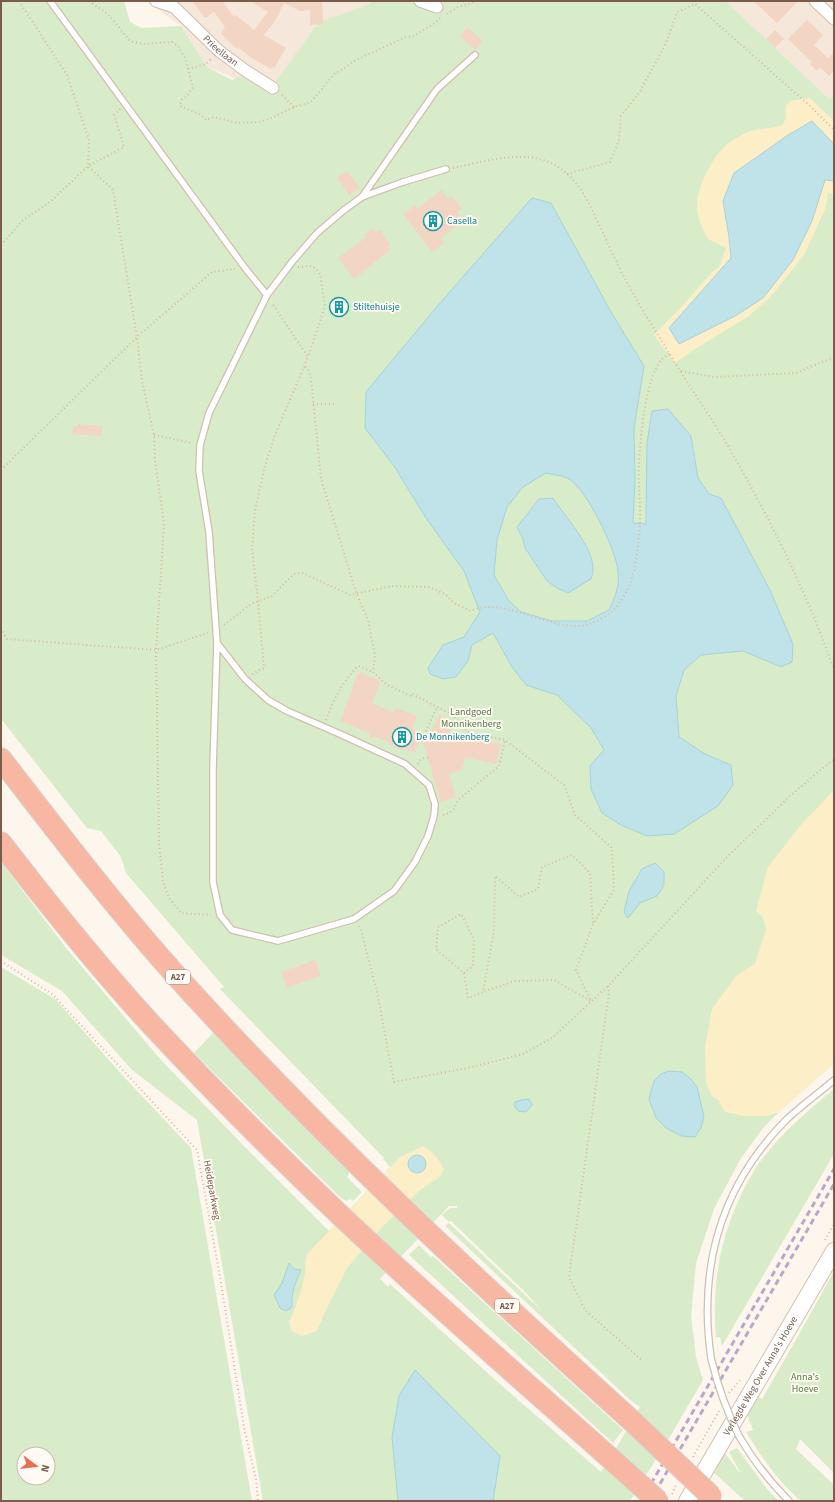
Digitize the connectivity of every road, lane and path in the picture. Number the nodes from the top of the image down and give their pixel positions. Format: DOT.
graph roads {
  1 [pos="19,1"];
  2 [pos="50,1"];
  3 [pos="89,1"];
  4 [pos="156,1"];
  5 [pos="420,1"];
  6 [pos="474,1"];
  7 [pos="815,1"];
  8 [pos="176,4"];
  9 [pos="437,7"];
  10 [pos="834,19"];
  11 [pos="475,55"];
  12 [pos="206,64"];
  13 [pos="188,69"];
  14 [pos="273,88"];
  15 [pos="125,103"];
  16 [pos="294,107"];
  17 [pos="834,130"];
  18 [pos="88,166"];
  19 [pos="446,169"];
  20 [pos="568,174"];
  21 [pos="362,197"];
  22 [pos="1,245"];
  23 [pos="292,262"];
  24 [pos="245,268"];
  25 [pos="267,295"];
  26 [pos="137,338"];
  27 [pos="670,353"];
  28 [pos="308,357"];
  29 [pos="834,357"];
  30 [pos="305,367"];
  31 [pos="680,371"];
  32 [pos="313,404"];
  33 [pos="336,404"];
  34 [pos="154,435"];
  35 [pos="200,445"];
  36 [pos="1,470"];
  37 [pos="357,595"];
  38 [pos="258,600"];
  39 [pos="1,628"];
  40 [pos="216,631"];
  41 [pos="217,643"];
  42 [pos="156,650"];
  43 [pos="834,670"];
  44 [pos="373,672"];
  45 [pos="245,679"];
  46 [pos="437,707"];
  47 [pos="323,727"];
  48 [pos="424,735"];
  49 [pos="505,740"];
  50 [pos="430,757"];
  51 [pos="1,759"];
  52 [pos="834,759"];
  53 [pos="413,770"];
  54 [pos="434,816"];
  55 [pos="1,843"];
  56 [pos="220,915"];
  57 [pos="354,918"];
  58 [pos="593,924"];
  59 [pos="1,961"];
  60 [pos="464,973"];
  61 [pos="608,986"];
  62 [pos="483,992"];
  63 [pos="591,1001"];
  64 [pos="834,1080"];
  65 [pos="834,1251"];
  66 [pos="643,1361"];
  67 [pos="745,1376"];
  68 [pos="726,1399"];
  69 [pos="722,1406"];
  70 [pos="691,1460"];
  71 [pos="679,1481"];
  72 [pos="665,1498"];
  73 [pos="714,1498"];
  74 [pos="258,1501"];
  75 [pos="687,1501"];
  76 [pos="789,1501"];
  1 -- 18 [label="path"];
  2 -- 15 [label="lane"];
  3 -- 13 [label="path"];
  4 -- 8 [label="street, Prieellaan"];
  5 -- 9 [label="street"];
  6 -- 16 [label="path"];
  7 -- 10 [label="street"];
  8 -- 14 [label="street, Prieellaan"];
  11 -- 21 [label="lane"];
  12 -- 13 [label="path"];
  13 -- 16 [label="path"];
  14 -- 16 [label="path"];
  15 -- 18 [label="path"];
  15 -- 24 [label="lane"];
  17 -- 20 [label="path"];
  18 -- 22 [label="path"];
  18 -- 26 [label="path"];
  19 -- 20 [label="path"];
  19 -- 21 [label="lane"];
  20 -- 27 [label="path"];
  21 -- 23 [label="lane"];
  23 -- 25 [label="lane"];
  23 -- 28 [label="path"];
  24 -- 25 [label="lane"];
  24 -- 26 [label="path"];
  25 -- 28 [label="path"];
  25 -- 35 [label="lane"];
  26 -- 34 [label="path"];
  26 -- 36 [label="path"];
  27 -- 31 [label="path"];
  27 -- 37 [label="path"];
  28 -- 30 [label="path"];
  29 -- 31 [label="path"];
  30 -- 32 [label="path"];
  30 -- 38 [label="path"];
  31 -- 43 [label="path"];
  32 -- 33 [label="path"];
  32 -- 37 [label="path"];
  34 -- 35 [label="path"];
  34 -- 42 [label="path"];
  35 -- 40 [label="lane"];
  37 -- 38 [label="path"];
  37 -- 44 [label="path"];
  38 -- 40 [label="path"];
  38 -- 45 [label="path"];
  39 -- 42 [label="path"];
  40 -- 41 [label="lane"];
  40 -- 42 [label="path"];
  41 -- 45 [label="lane"];
  41 -- 56 [label="lane"];
  42 -- 56 [label="path"];
  44 -- 46 [label="path"];
  44 -- 47 [label="path"];
  45 -- 47 [label="lane"];
  46 -- 48 [label="path"];
  46 -- 49 [label="path"];
  47 -- 53 [label="lane"];
  49 -- 54 [label="path"];
  49 -- 58 [label="path"];
  50 -- 53 [label="path"];
  51 -- 73 [label="highway, A27, bridge"];
  52 -- 61 [label="path"];
  53 -- 54 [label="lane"];
  54 -- 57 [label="lane"];
  55 -- 72 [label="highway, bridge"];
  56 -- 57 [label="lane"];
  57 -- 63 [label="path"];
  58 -- 62 [label="path"];
  58 -- 63 [label="path"];
  59 -- 74 [label="path, Heideparkweg"];
  60 -- 60 [label="path"];
  60 -- 62 [label="path"];
  61 -- 63 [label="path"];
  61 -- 66 [label="path"];
  62 -- 63 [label="path"];
  64 -- 76 [label="lane, bridge"];
  65 -- 75 [label="main road, Verlegde Weg Over Anna's Hoeve"];
  67 -- 68 [label="path, Verlegde Weg Over Anna's Hoeve"];
  69 -- 70 [label="path, Verlegde Weg Over Anna's Hoeve"];
  71 -- 72 [label="path"];
}
